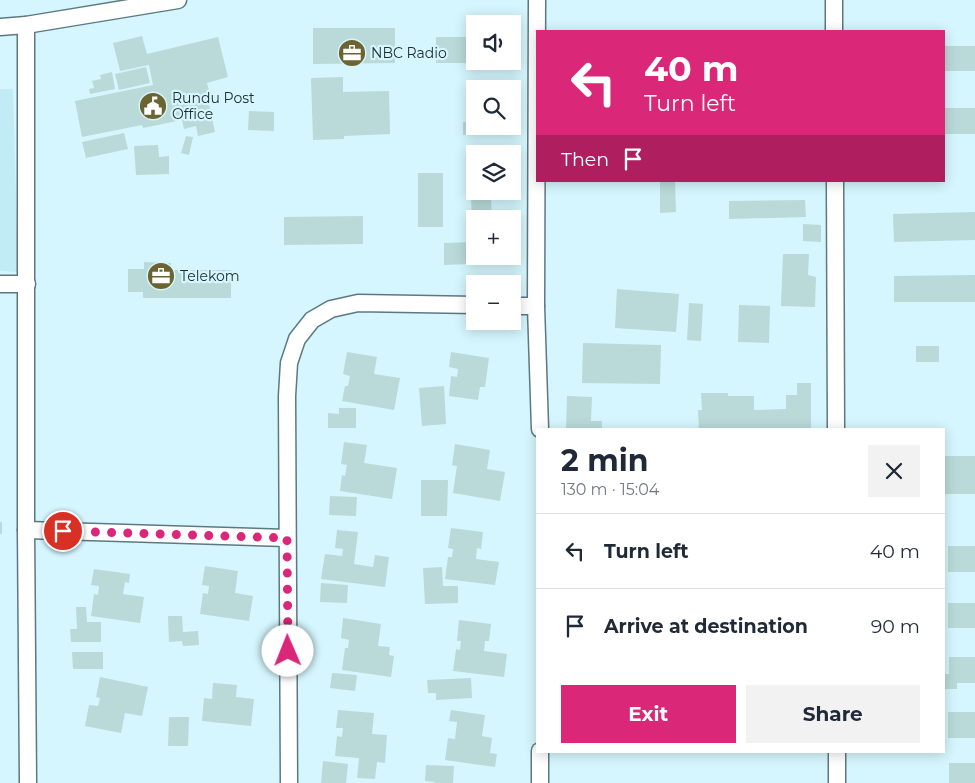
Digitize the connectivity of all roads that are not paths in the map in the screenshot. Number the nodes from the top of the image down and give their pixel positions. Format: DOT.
graph roads {
  1 [pos="178,0"];
  2 [pos="537,0"];
  3 [pos="834,0"];
  4 [pos="26,24"];
  5 [pos="0,27"];
  6 [pos="537,30"];
  7 [pos="834,30"];
  8 [pos="536,182"];
  9 [pos="835,182"];
  10 [pos="0,284"];
  11 [pos="27,284"];
  12 [pos="466,305"];
  13 [pos="521,306"];
  14 [pos="536,306"];
  15 [pos="540,428"];
  16 [pos="836,428"];
  17 [pos="26,530"];
  18 [pos="287,538"];
  19 [pos="540,753"];
  20 [pos="837,753"];
  21 [pos="28,783"];
  22 [pos="289,783"];
  23 [pos="540,783"];
  24 [pos="837,783"];
  1 -- 4 [label="street"];
  2 -- 6 [label="street"];
  3 -- 7 [label="street"];
  4 -- 5 [label="street"];
  4 -- 11 [label="street"];
  8 -- 14 [label="street"];
  9 -- 16 [label="street"];
  10 -- 11 [label="street"];
  11 -- 17 [label="street"];
  12 -- 18 [label="street"];
  13 -- 14 [label="street"];
  14 -- 15 [label="street"];
  17 -- 18 [label="street"];
  17 -- 21 [label="street"];
  18 -- 22 [label="street"];
  19 -- 23 [label="street"];
  20 -- 24 [label="street"];
}
